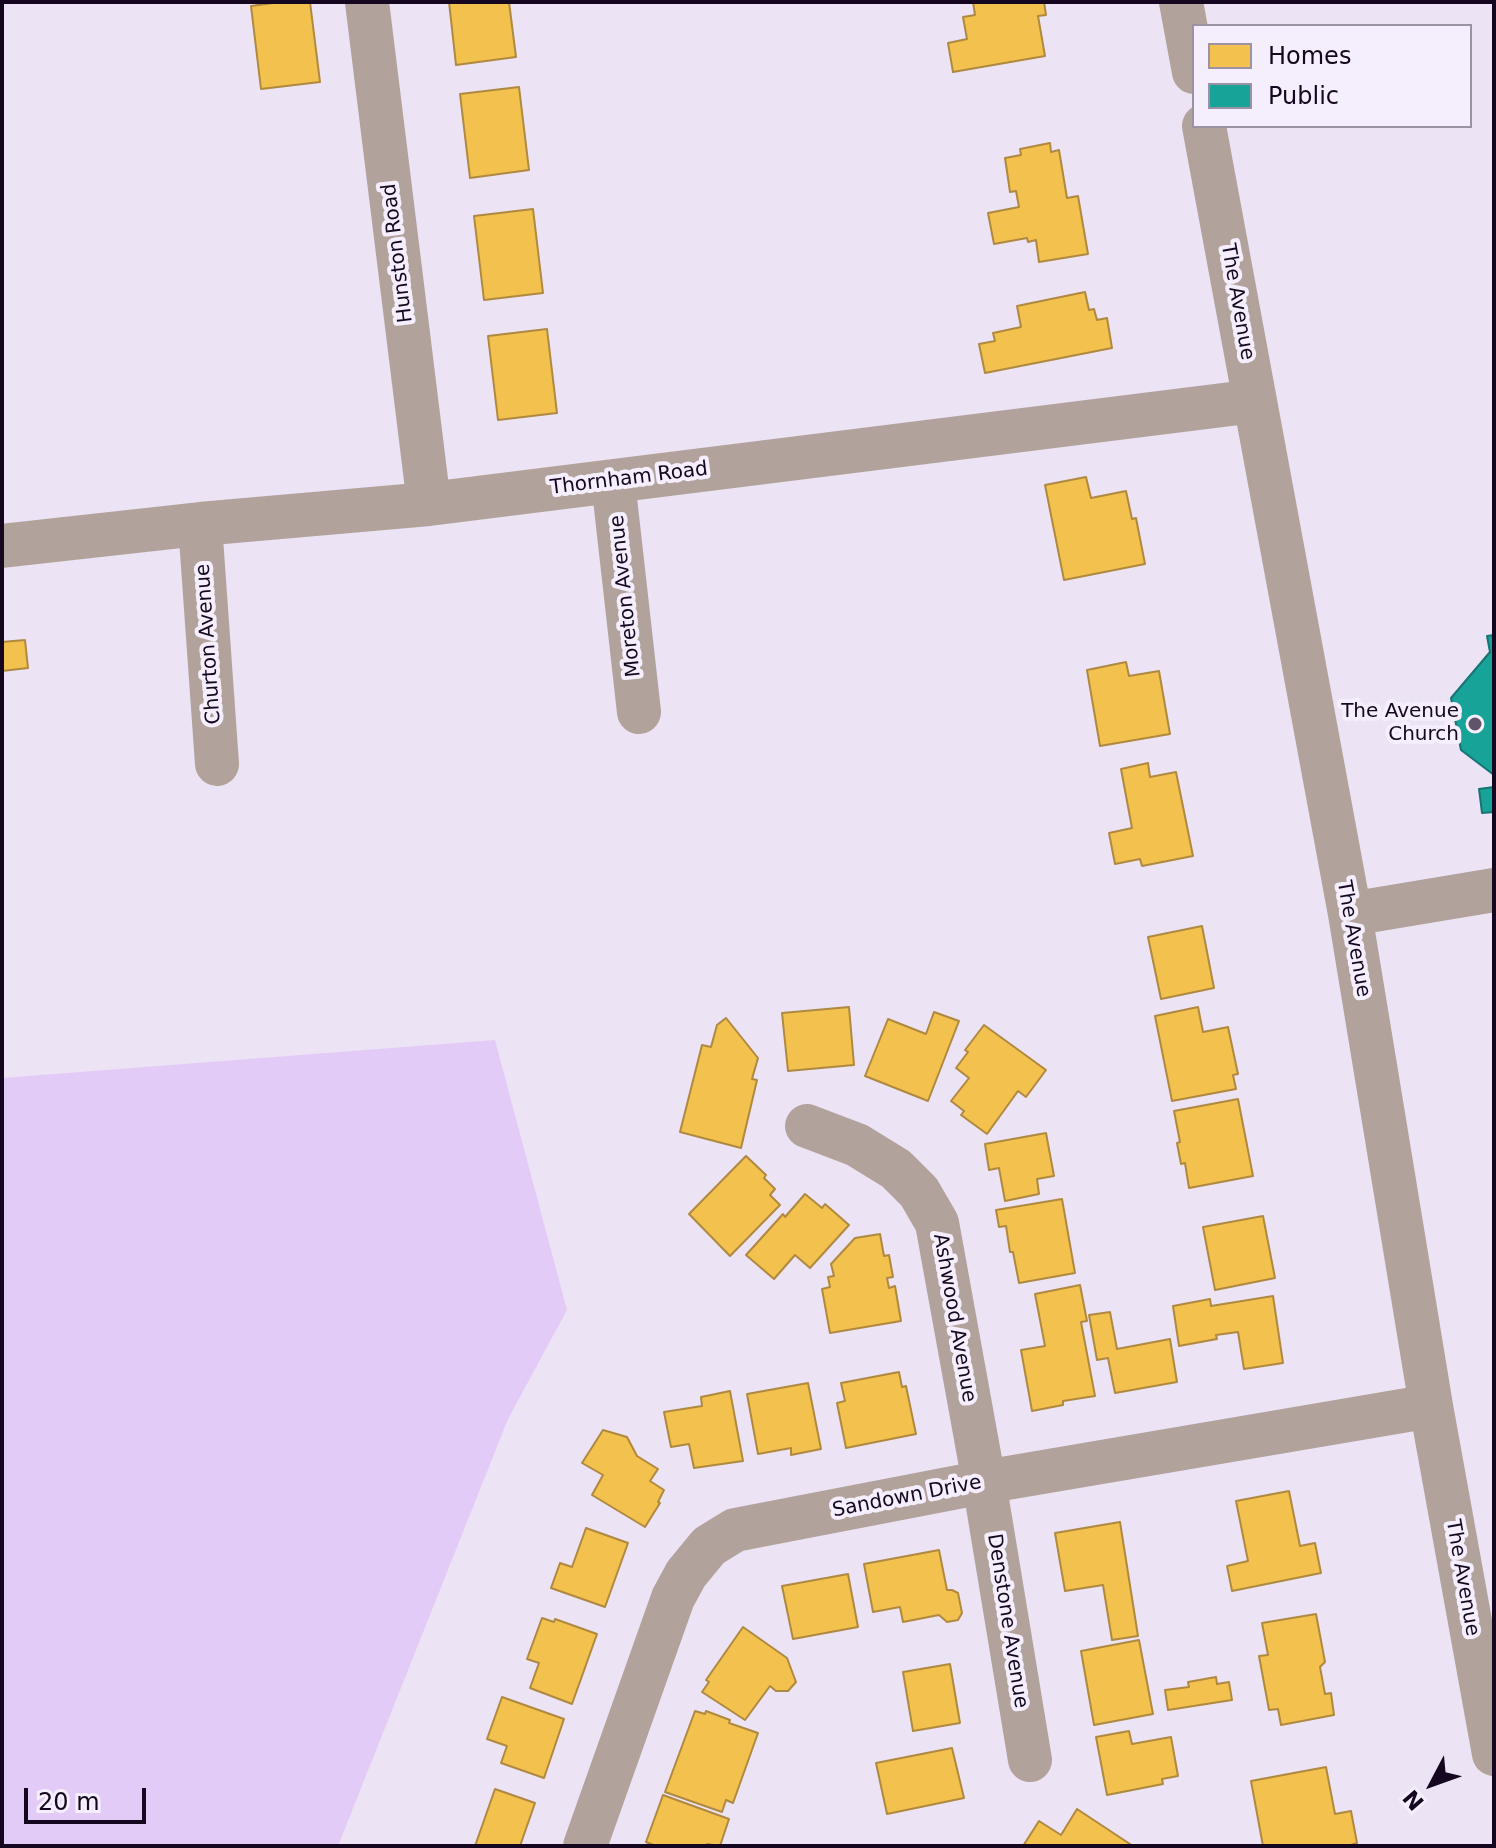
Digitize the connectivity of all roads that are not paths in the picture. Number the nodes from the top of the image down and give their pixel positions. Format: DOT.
graph roads {
  1 [pos="367,2"];
  2 [pos="1181,2"];
  3 [pos="1192,61"];
  4 [pos="1204,128"];
  5 [pos="1255,401"];
  6 [pos="613,481"];
  7 [pos="429,504"];
  8 [pos="200,524"];
  9 [pos="2,546"];
  10 [pos="639,712"];
  11 [pos="217,764"];
  12 [pos="1494,890"];
  13 [pos="1350,914"];
  14 [pos="807,1126"];
  15 [pos="1431,1406"];
  16 [pos="984,1482"];
  17 [pos="1494,1754"];
  18 [pos="1030,1760"];
  19 [pos="585,1846"];
  1 -- 7 [label="street, Hunston Road"];
  2 -- 3 [label="street"];
  4 -- 5 [label="street, The Avenue"];
  5 -- 6 [label="street, Thornham Road"];
  5 -- 13 [label="street, The Avenue"];
  6 -- 7 [label="street, Thornham Road"];
  6 -- 10 [label="street, Moreton Avenue"];
  7 -- 8 [label="street, Thornham Road"];
  8 -- 9 [label="street, Thornham Road"];
  8 -- 11 [label="street, Churton Avenue"];
  12 -- 13 [label="street"];
  13 -- 15 [label="street, The Avenue"];
  14 -- 16 [label="street, Ashwood Avenue"];
  15 -- 16 [label="street, Sandown Drive"];
  15 -- 17 [label="street, The Avenue"];
  16 -- 18 [label="street, Denstone Avenue"];
  16 -- 19 [label="street, Sandown Drive"];
}
